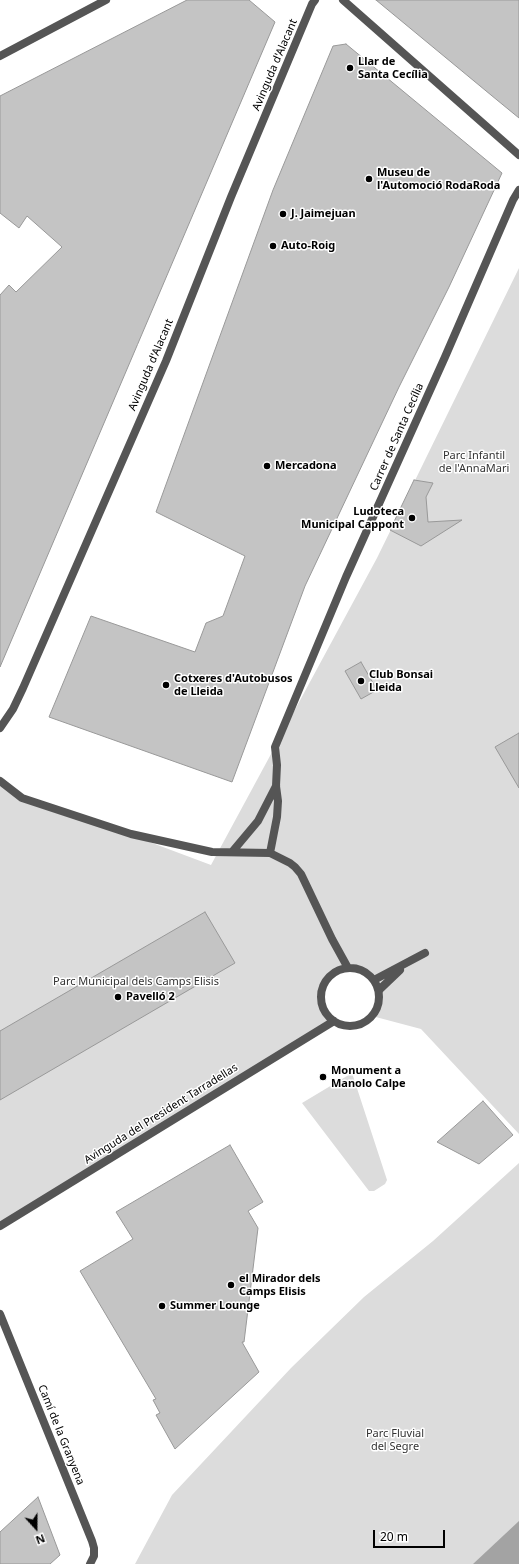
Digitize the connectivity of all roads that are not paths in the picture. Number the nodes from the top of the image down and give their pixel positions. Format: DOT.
graph roads {
  1 [pos="106,0"];
  2 [pos="343,0"];
  3 [pos="313,2"];
  4 [pos="0,56"];
  5 [pos="519,155"];
  6 [pos="519,190"];
  7 [pos="0,728"];
  8 [pos="0,781"];
  9 [pos="276,786"];
  10 [pos="232,852"];
  11 [pos="270,853"];
  12 [pos="425,953"];
  13 [pos="408,962"];
  14 [pos="348,968"];
  15 [pos="374,980"];
  16 [pos="379,990"];
  17 [pos="334,1021"];
  18 [pos="0,1226"];
  19 [pos="0,1314"];
  20 [pos="90,1564"];
  1 -- 4 [label="street"];
  2 -- 5 [label="street"];
  3 -- 7 [label="street, Avinguda d'Alacant"];
  6 -- 9 [label="street, Carrer de Santa Cecília"];
  8 -- 10 [label="street"];
  9 -- 10 [label="street, Carrer de Santa Cecília"];
  9 -- 11 [label="street, Carrer de Santa Cecília"];
  10 -- 11 [label="street"];
  11 -- 14 [label="street"];
  12 -- 13 [label="street"];
  13 -- 15 [label="street"];
  13 -- 16 [label="street"];
  14 -- 15 [label="street"];
  14 -- 17 [label="street"];
  15 -- 16 [label="street"];
  16 -- 17 [label="street"];
  17 -- 18 [label="street, Avinguda del President Tarradellas"];
  19 -- 20 [label="street, Camí de la Granyena"];
}
